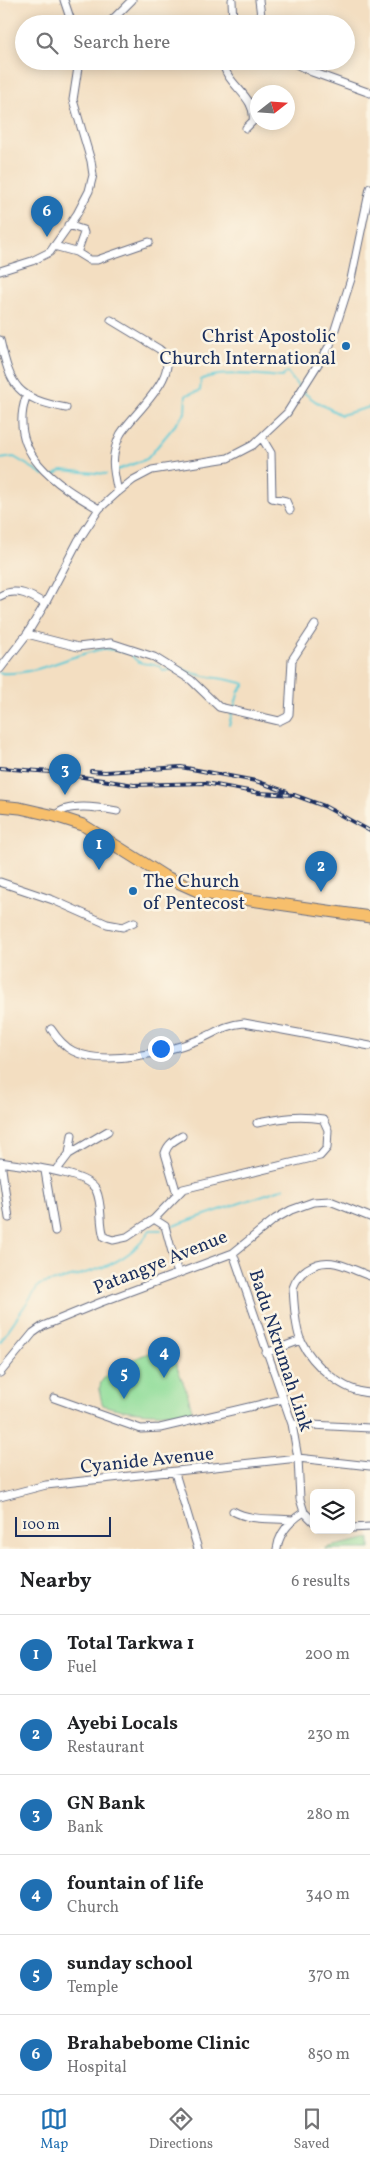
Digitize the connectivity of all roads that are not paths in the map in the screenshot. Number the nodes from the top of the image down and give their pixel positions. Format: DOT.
graph roads {
  1 [pos="64,0"];
  2 [pos="232,0"];
  3 [pos="259,0"];
  4 [pos="130,1"];
  5 [pos="69,15"];
  6 [pos="117,15"];
  7 [pos="233,15"];
  8 [pos="261,15"];
  9 [pos="78,70"];
  10 [pos="225,70"];
  11 [pos="308,70"];
  12 [pos="370,93"];
  13 [pos="246,128"];
  14 [pos="370,188"];
  15 [pos="68,225"];
  16 [pos="149,242"];
  17 [pos="54,246"];
  18 [pos="76,252"];
  19 [pos="0,271"];
  20 [pos="111,320"];
  21 [pos="0,340"];
  22 [pos="26,396"];
  23 [pos="66,408"];
  24 [pos="262,438"];
  25 [pos="118,492"];
  26 [pos="100,509"];
  27 [pos="290,510"];
  28 [pos="0,596"];
  29 [pos="45,604"];
  30 [pos="315,625"];
  31 [pos="26,634"];
  32 [pos="0,669"];
  33 [pos="0,806"];
  34 [pos="118,811"];
  35 [pos="55,816"];
  36 [pos="0,882"];
  37 [pos="370,917"];
  38 [pos="134,922"];
  39 [pos="51,1030"];
  40 [pos="370,1046"];
  41 [pos="257,1123"];
  42 [pos="108,1132"];
  43 [pos="72,1135"];
  44 [pos="182,1136"];
  45 [pos="69,1154"];
  46 [pos="0,1162"];
  47 [pos="45,1170"];
  48 [pos="56,1171"];
  49 [pos="177,1194"];
  50 [pos="370,1217"];
  51 [pos="9,1218"];
  52 [pos="154,1219"];
  53 [pos="56,1231"];
  54 [pos="233,1253"];
  55 [pos="178,1274"];
  56 [pos="370,1276"];
  57 [pos="301,1340"];
  58 [pos="266,1353"];
  59 [pos="0,1373"];
  60 [pos="370,1393"];
  61 [pos="54,1398"];
  62 [pos="283,1399"];
  63 [pos="292,1424"];
  64 [pos="370,1428"];
  65 [pos="298,1458"];
  66 [pos="370,1466"];
  67 [pos="175,1473"];
  68 [pos="0,1489"];
  69 [pos="2,1497"];
  70 [pos="233,1511"];
  71 [pos="304,1512"];
  72 [pos="310,1518"];
  73 [pos="292,1520"];
  74 [pos="370,1527"];
  75 [pos="355,1528"];
  76 [pos="198,1549"];
  77 [pos="278,1549"];
  1 -- 5 [label="street"];
  2 -- 7 [label="street"];
  3 -- 8 [label="street"];
  4 -- 6 [label="street"];
  9 -- 15 [label="street"];
  10 -- 13 [label="street"];
  11 -- 12 [label="street"];
  14 -- 24 [label="street"];
  15 -- 17 [label="street"];
  15 -- 18 [label="street"];
  16 -- 18 [label="street"];
  17 -- 18 [label="street"];
  17 -- 19 [label="street"];
  20 -- 25 [label="street"];
  21 -- 22 [label="street"];
  22 -- 23 [label="street"];
  22 -- 26 [label="street"];
  24 -- 25 [label="street"];
  24 -- 27 [label="street"];
  25 -- 26 [label="street"];
  26 -- 29 [label="street"];
  28 -- 29 [label="street"];
  29 -- 31 [label="street"];
  30 -- 31 [label="street"];
  31 -- 32 [label="street"];
  33 -- 35 [label="main road"];
  34 -- 35 [label="street"];
  35 -- 37 [label="main road"];
  36 -- 38 [label="street"];
  39 -- 40 [label="street"];
  41 -- 49 [label="street"];
  42 -- 45 [label="street"];
  43 -- 45 [label="street"];
  44 -- 49 [label="street"];
  45 -- 48 [label="street"];
  46 -- 47 [label="street"];
  46 -- 51 [label="street"];
  47 -- 48 [label="street"];
  47 -- 53 [label="street"];
  48 -- 52 [label="street"];
  49 -- 52 [label="street"];
  50 -- 54 [label="street, Patangye Avenue"];
  52 -- 55 [label="street"];
  54 -- 55 [label="street, Patangye Avenue"];
  54 -- 58 [label="street, Badu Nkrumah Link"];
  55 -- 59 [label="street, Patangye Avenue"];
  56 -- 57 [label="street"];
  57 -- 58 [label="street"];
  57 -- 60 [label="street"];
  58 -- 62 [label="street, Badu Nkrumah Link"];
  61 -- 62 [label="street"];
  62 -- 63 [label="street, Badu Nkrumah Link"];
  63 -- 64 [label="street"];
  63 -- 65 [label="street, Badu Nkrumah Link"];
  65 -- 66 [label="street, Cyanide Avenue"];
  65 -- 67 [label="street, Cyanide Avenue"];
  65 -- 71 [label="street, Badu Nkrumah Link"];
  67 -- 69 [label="street, Cyanide Avenue"];
  67 -- 76 [label="street"];
  68 -- 69 [label="street"];
  70 -- 73 [label="street"];
  71 -- 72 [label="street"];
  71 -- 73 [label="street"];
  73 -- 77 [label="street"];
  74 -- 75 [label="street"];
}
